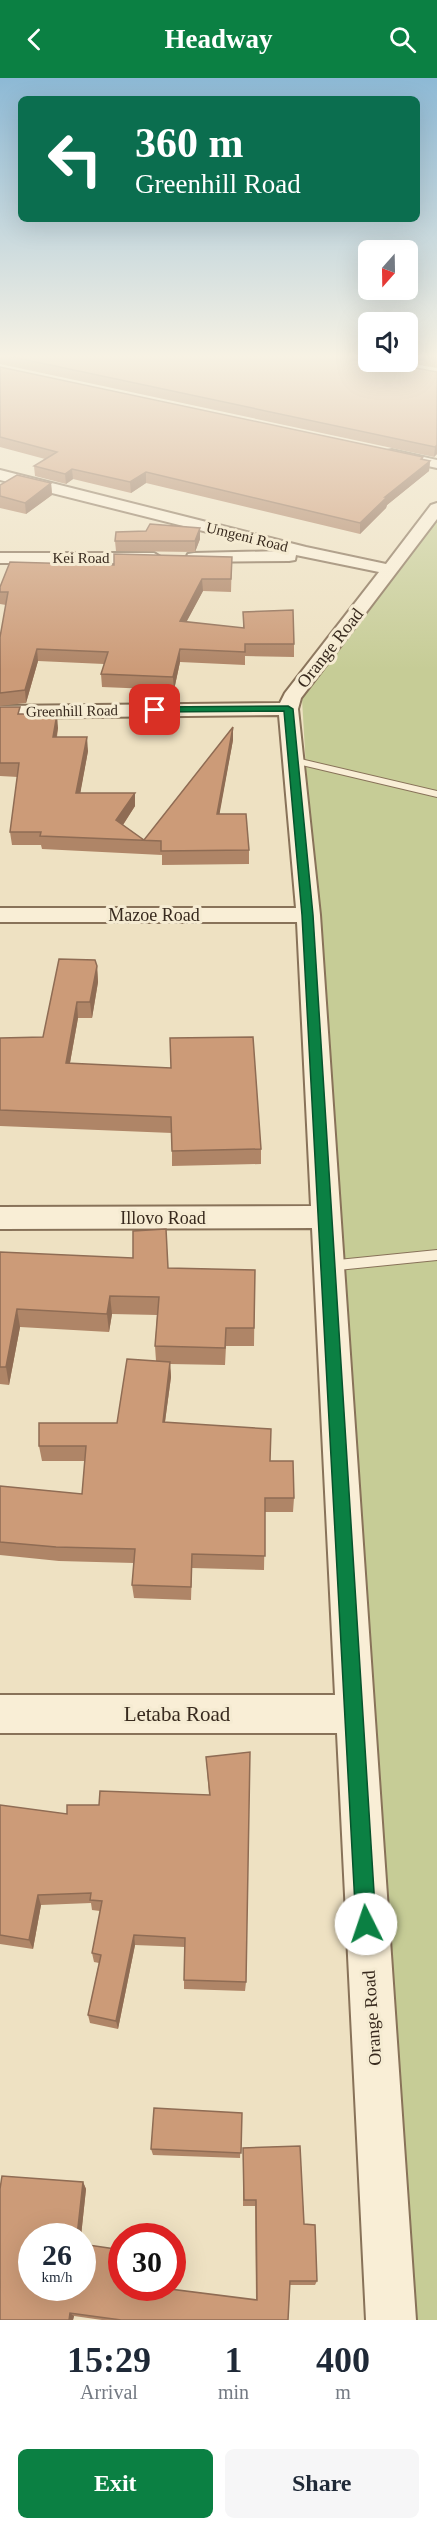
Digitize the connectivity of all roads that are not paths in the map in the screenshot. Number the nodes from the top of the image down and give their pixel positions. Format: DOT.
graph roads {
  1 [pos="422,461"];
  2 [pos="437,464"];
  3 [pos="0,476"];
  4 [pos="437,508"];
  5 [pos="306,552"];
  6 [pos="0,558"];
  7 [pos="391,570"];
  8 [pos="288,709"];
  9 [pos="0,712"];
  10 [pos="292,760"];
  11 [pos="437,795"];
  12 [pos="0,915"];
  13 [pos="308,915"];
  14 [pos="326,1217"];
  15 [pos="0,1218"];
  16 [pos="437,1255"];
  17 [pos="328,1266"];
  18 [pos="0,1714"];
  19 [pos="353,1714"];
  20 [pos="391,2320"];
  1 -- 2 [label="street"];
  3 -- 5 [label="street, Umgeni Road"];
  4 -- 7 [label="street, Orange Road"];
  5 -- 6 [label="street, Kei Road"];
  5 -- 7 [label="street, Umgeni Road"];
  7 -- 8 [label="street, Orange Road"];
  8 -- 9 [label="street, Greenhill Road"];
  8 -- 10 [label="street, Orange Road"];
  10 -- 11 [label="lane"];
  10 -- 13 [label="street, Orange Road"];
  12 -- 13 [label="street, Mazoe Road"];
  13 -- 14 [label="street, Orange Road"];
  14 -- 15 [label="street, Illovo Road"];
  14 -- 17 [label="street, Orange Road"];
  16 -- 17 [label="lane"];
  17 -- 19 [label="street, Orange Road"];
  18 -- 19 [label="street, Letaba Road"];
  19 -- 20 [label="street, Orange Road"];
}
